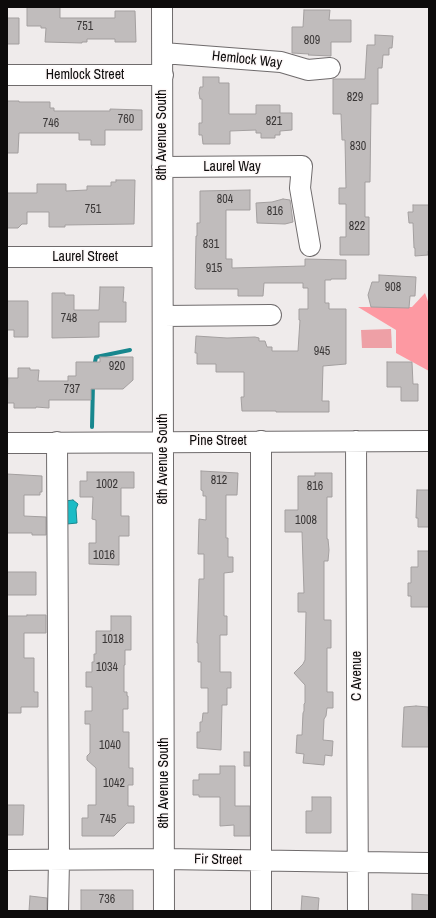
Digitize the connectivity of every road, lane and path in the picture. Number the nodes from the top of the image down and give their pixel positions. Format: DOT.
graph roads {
  1 [pos="162,7"];
  2 [pos="162,53"];
  3 [pos="330,68"];
  4 [pos="7,75"];
  5 [pos="163,75"];
  6 [pos="162,167"];
  7 [pos="310,246"];
  8 [pos="7,257"];
  9 [pos="162,257"];
  10 [pos="271,315"];
  11 [pos="162,316"];
  12 [pos="261,441"];
  13 [pos="356,441"];
  14 [pos="429,441"];
  15 [pos="57,442"];
  16 [pos="163,442"];
  17 [pos="7,443"];
  18 [pos="164,859"];
  19 [pos="7,860"];
  20 [pos="59,860"];
  21 [pos="261,860"];
  22 [pos="358,862"];
  23 [pos="429,863"];
  24 [pos="58,911"];
  25 [pos="164,911"];
  26 [pos="261,911"];
  27 [pos="358,911"];
  1 -- 2 [label="street, 8th Avenue South"];
  2 -- 3 [label="street, Hemlock Way"];
  2 -- 5 [label="street, 8th Avenue South"];
  4 -- 5 [label="street, Hemlock Street"];
  5 -- 6 [label="street, 8th Avenue South"];
  6 -- 7 [label="street, Laurel Way"];
  6 -- 9 [label="street, 8th Avenue South"];
  8 -- 9 [label="street, Laurel Street"];
  9 -- 11 [label="street, 8th Avenue South"];
  10 -- 11 [label="street"];
  11 -- 16 [label="street, 8th Avenue South"];
  12 -- 13 [label="street, Pine Street"];
  12 -- 16 [label="street, Pine Street"];
  12 -- 21 [label="street"];
  13 -- 14 [label="street, Pine Street"];
  13 -- 22 [label="street, C Avenue"];
  15 -- 16 [label="street, Pine Street"];
  15 -- 17 [label="street, Pine Street"];
  15 -- 20 [label="street"];
  16 -- 18 [label="street, 8th Avenue South"];
  18 -- 20 [label="street, Fir Street"];
  18 -- 21 [label="street, Fir Street"];
  18 -- 25 [label="street, 8th Avenue South"];
  19 -- 20 [label="street, Fir Street"];
  20 -- 24 [label="street"];
  21 -- 22 [label="street, Fir Street"];
  21 -- 26 [label="street"];
  22 -- 23 [label="street, Fir Street"];
  22 -- 27 [label="street, C Avenue"];
}
